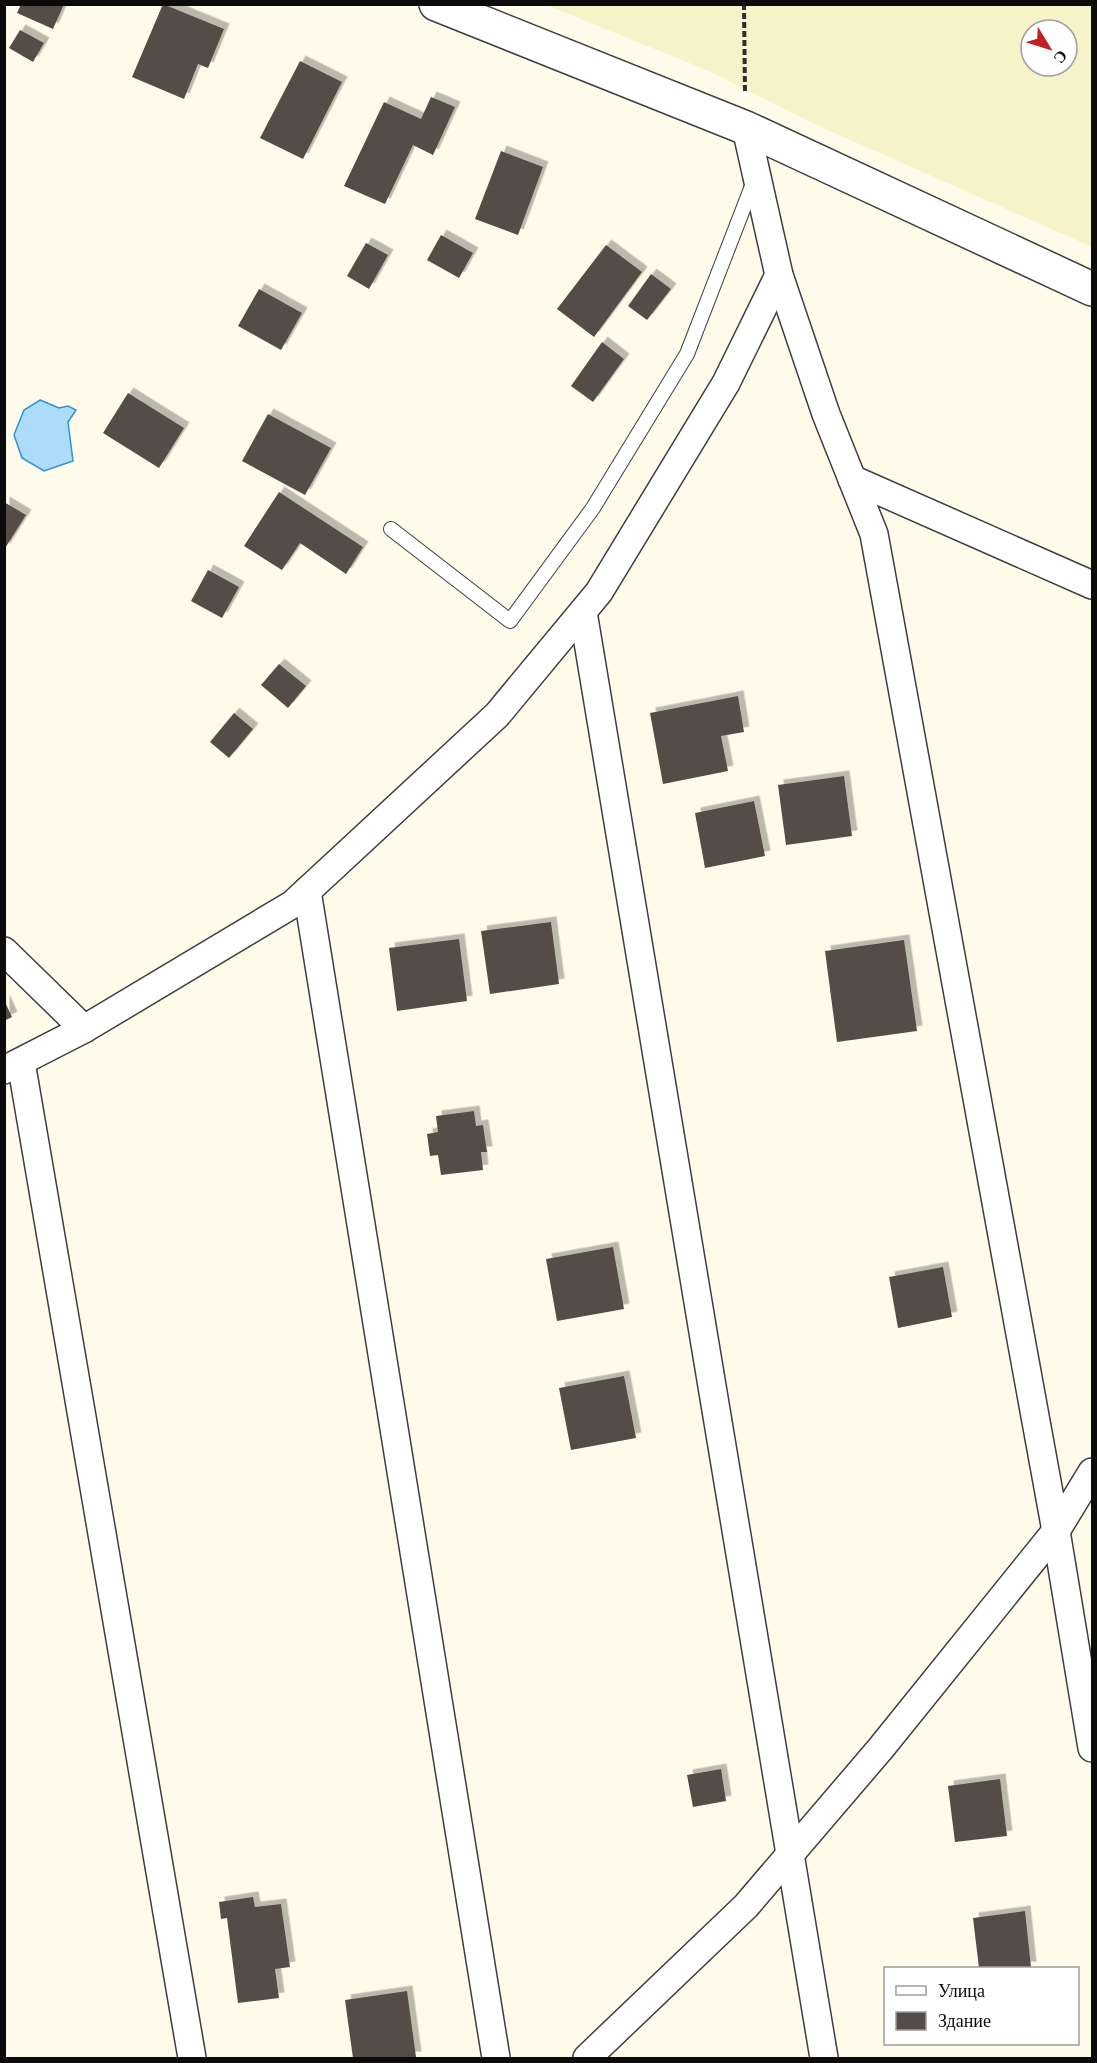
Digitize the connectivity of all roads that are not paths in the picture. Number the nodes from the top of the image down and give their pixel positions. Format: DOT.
graph roads {
  1 [pos="436,4"];
  2 [pos="746,128"];
  3 [pos="756,177"];
  4 [pos="779,275"];
  5 [pos="1092,289"];
  6 [pos="852,479"];
  7 [pos="391,529"];
  8 [pos="1092,585"];
  9 [pos="583,612"];
  10 [pos="307,891"];
  11 [pos="4,951"];
  12 [pos="84,1029"];
  13 [pos="13,1066"];
  14 [pos="1092,1472"];
  15 [pos="1056,1531"];
  16 [pos="1092,1748"];
  17 [pos="789,1855"];
  18 [pos="192,2058"];
  19 [pos="496,2058"];
  20 [pos="587,2058"];
  21 [pos="824,2058"];
  1 -- 2 [label="street"];
  2 -- 3 [label="street"];
  2 -- 5 [label="street"];
  3 -- 4 [label="street"];
  3 -- 7 [label="lane"];
  4 -- 6 [label="street"];
  4 -- 9 [label="street"];
  6 -- 8 [label="street"];
  6 -- 15 [label="street"];
  9 -- 10 [label="street"];
  9 -- 17 [label="street"];
  10 -- 12 [label="street"];
  10 -- 19 [label="street"];
  11 -- 12 [label="street"];
  12 -- 13 [label="street"];
  13 -- 18 [label="street"];
  14 -- 15 [label="street"];
  15 -- 16 [label="street"];
  15 -- 17 [label="street"];
  17 -- 20 [label="street"];
  17 -- 21 [label="street"];
}
